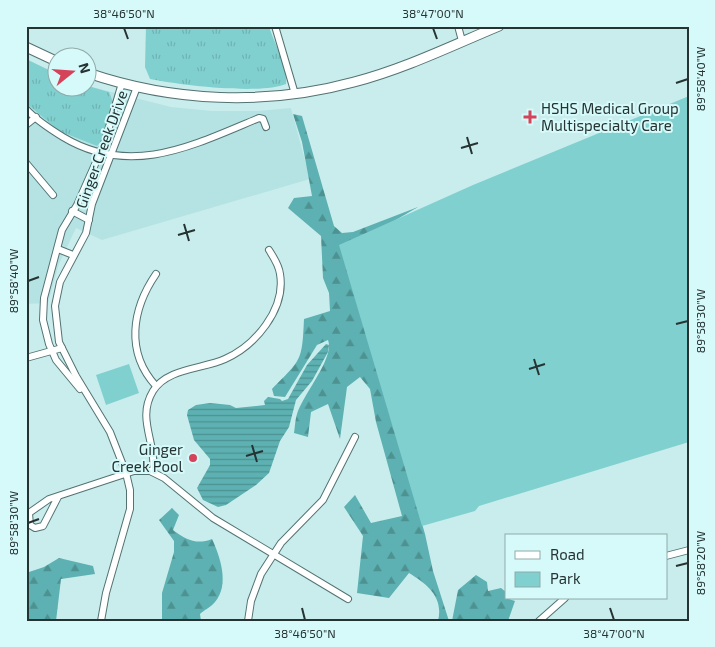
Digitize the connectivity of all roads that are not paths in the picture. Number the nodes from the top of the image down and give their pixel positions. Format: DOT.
graph roads {
  1 [pos="275,26"];
  2 [pos="458,26"];
  3 [pos="499,26"];
  4 [pos="462,42"];
  5 [pos="26,47"];
  6 [pos="48,57"];
  7 [pos="98,76"];
  8 [pos="122,83"];
  9 [pos="137,87"];
  10 [pos="295,94"];
  11 [pos="26,109"];
  12 [pos="36,117"];
  13 [pos="26,126"];
  14 [pos="266,127"];
  15 [pos="100,152"];
  16 [pos="112,155"];
  17 [pos="26,163"];
  18 [pos="53,195"];
  19 [pos="72,211"];
  20 [pos="89,220"];
  21 [pos="58,249"];
  22 [pos="269,250"];
  23 [pos="73,255"];
  24 [pos="156,274"];
  25 [pos="62,348"];
  26 [pos="52,351"];
  27 [pos="26,358"];
  28 [pos="156,386"];
  29 [pos="92,400"];
  30 [pos="355,437"];
  31 [pos="153,472"];
  32 [pos="126,473"];
  33 [pos="58,497"];
  34 [pos="689,550"];
  35 [pos="273,555"];
  36 [pos="668,555"];
  37 [pos="348,600"];
  38 [pos="563,600"];
  39 [pos="101,621"];
  40 [pos="248,621"];
  41 [pos="539,621"];
  1 -- 10 [label="street"];
  2 -- 4 [label="street"];
  3 -- 4 [label="main road"];
  4 -- 10 [label="main road"];
  5 -- 6 [label="main road"];
  7 -- 8 [label="main road"];
  8 -- 9 [label="main road"];
  8 -- 15 [label="street, Ginger Creek Drive"];
  9 -- 10 [label="main road"];
  9 -- 16 [label="street, Ginger Creek Drive"];
  11 -- 12 [label="street"];
  12 -- 13 [label="street"];
  12 -- 15 [label="street"];
  14 -- 16 [label="street"];
  15 -- 16 [label="street"];
  15 -- 19 [label="street, Ginger Creek Drive"];
  16 -- 20 [label="street, Ginger Creek Drive"];
  17 -- 18 [label="street"];
  19 -- 20 [label="street, Ginger Creek Drive"];
  19 -- 21 [label="street, Ginger Creek Drive"];
  20 -- 23 [label="street, Ginger Creek Drive"];
  21 -- 23 [label="street"];
  21 -- 26 [label="street, Ginger Creek Drive"];
  22 -- 28 [label="street"];
  23 -- 25 [label="street, Ginger Creek Drive"];
  24 -- 28 [label="street"];
  25 -- 26 [label="street"];
  25 -- 29 [label="street, Ginger Creek Drive"];
  26 -- 27 [label="street"];
  26 -- 29 [label="street, Ginger Creek Drive"];
  28 -- 31 [label="street"];
  29 -- 32 [label="street, Ginger Creek Drive"];
  30 -- 35 [label="street"];
  31 -- 32 [label="street"];
  31 -- 35 [label="street"];
  32 -- 33 [label="street"];
  32 -- 39 [label="street, Ginger Creek Drive"];
  33 -- 33 [label="street"];
  34 -- 36 [label="street"];
  35 -- 37 [label="street"];
  35 -- 40 [label="street"];
  38 -- 41 [label="street"];
}
